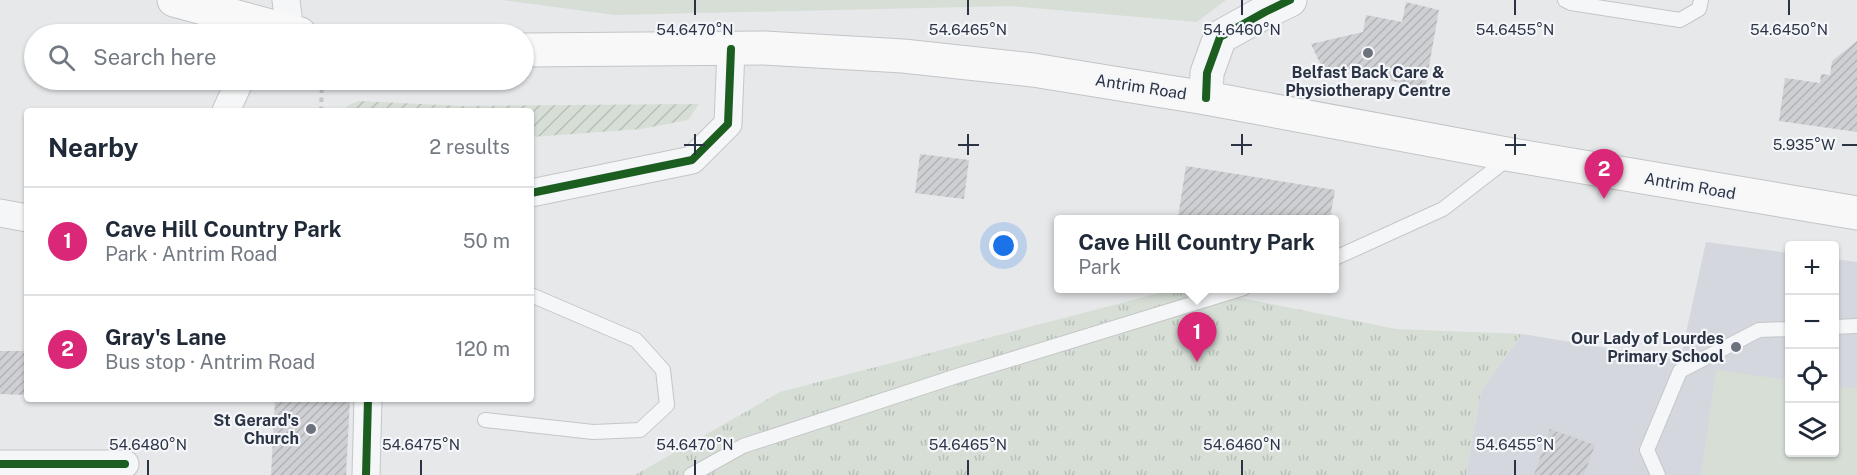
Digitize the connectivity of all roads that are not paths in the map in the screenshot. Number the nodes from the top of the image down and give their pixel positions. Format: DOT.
graph roads {
  1 [pos="174,0"];
  2 [pos="286,0"];
  3 [pos="1290,0"];
  4 [pos="1565,0"];
  5 [pos="1701,0"];
  6 [pos="243,24"];
  7 [pos="293,24"];
  8 [pos="731,49"];
  9 [pos="534,50"];
  10 [pos="235,90"];
  11 [pos="1206,98"];
  12 [pos="227,108"];
  13 [pos="1512,155"];
  14 [pos="534,192"];
  15 [pos="0,213"];
  16 [pos="1857,213"];
  17 [pos="24,217"];
  18 [pos="1339,256"];
  19 [pos="1228,293"];
  20 [pos="534,296"];
  21 [pos="1857,326"];
  22 [pos="1839,327"];
  23 [pos="1785,329"];
  24 [pos="368,402"];
  25 [pos="485,420"];
  26 [pos="0,464"];
  27 [pos="125,464"];
  28 [pos="366,475"];
  29 [pos="691,475"];
  30 [pos="1658,475"];
  1 -- 6 [label="main road"];
  2 -- 7 [label="street"];
  3 -- 11 [label="street"];
  4 -- 5 [label="lane"];
  8 -- 9 [label="main road, Antrim Road"];
  8 -- 11 [label="main road, Antrim Road"];
  8 -- 14 [label="street"];
  10 -- 12 [label="street"];
  11 -- 13 [label="main road, Antrim Road"];
  13 -- 16 [label="main road, Antrim Road"];
  13 -- 18 [label="lane"];
  15 -- 17 [label="street"];
  19 -- 29 [label="lane"];
  20 -- 25 [label="lane"];
  21 -- 22 [label="lane"];
  23 -- 30 [label="lane"];
  24 -- 28 [label="street"];
  26 -- 27 [label="street"];
}
